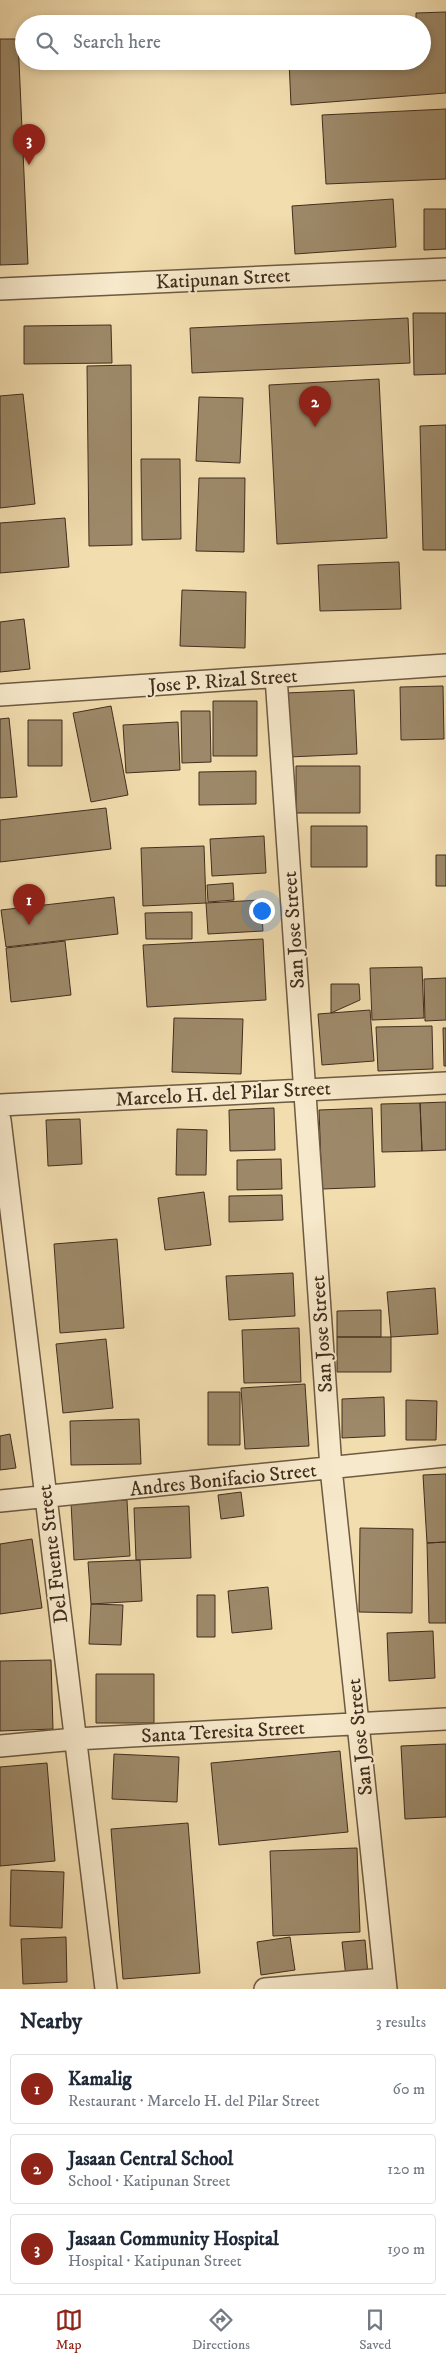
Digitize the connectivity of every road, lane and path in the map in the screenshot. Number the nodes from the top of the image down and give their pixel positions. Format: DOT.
graph roads {
  1 [pos="446,269"];
  2 [pos="0,289"];
  3 [pos="446,665"];
  4 [pos="276,677"];
  5 [pos="0,695"];
  6 [pos="446,1084"];
  7 [pos="304,1089"];
  8 [pos="0,1104"];
  9 [pos="0,1120"];
  10 [pos="446,1456"];
  11 [pos="331,1468"];
  12 [pos="45,1497"];
  13 [pos="0,1501"];
  14 [pos="446,1719"];
  15 [pos="358,1723"];
  16 [pos="75,1739"];
  17 [pos="0,1746"];
  18 [pos="386,1984"];
  19 [pos="106,1989"];
  20 [pos="265,1989"];
  1 -- 2 [label="street, Katipunan Street"];
  3 -- 4 [label="street, Jose P. Rizal Street"];
  4 -- 5 [label="street, Jose P. Rizal Street"];
  4 -- 7 [label="street, San Jose Street"];
  6 -- 7 [label="street, Marcelo H. del Pilar Street"];
  7 -- 8 [label="street, Marcelo H. del Pilar Street"];
  7 -- 11 [label="street, San Jose Street"];
  9 -- 12 [label="street, Del Fuente Street"];
  10 -- 11 [label="street, Andres Bonifacio Street"];
  11 -- 12 [label="street, Andres Bonifacio Street"];
  11 -- 15 [label="street, San Jose Street"];
  12 -- 13 [label="street, Andres Bonifacio Street"];
  12 -- 16 [label="street, Del Fuente Street"];
  14 -- 15 [label="street, Santa Teresita Street"];
  15 -- 16 [label="street, Santa Teresita Street"];
  15 -- 18 [label="street, San Jose Street"];
  16 -- 17 [label="street, Santa Teresita Street"];
  16 -- 19 [label="street, Del Fuente Street"];
  18 -- 20 [label="street"];
}
